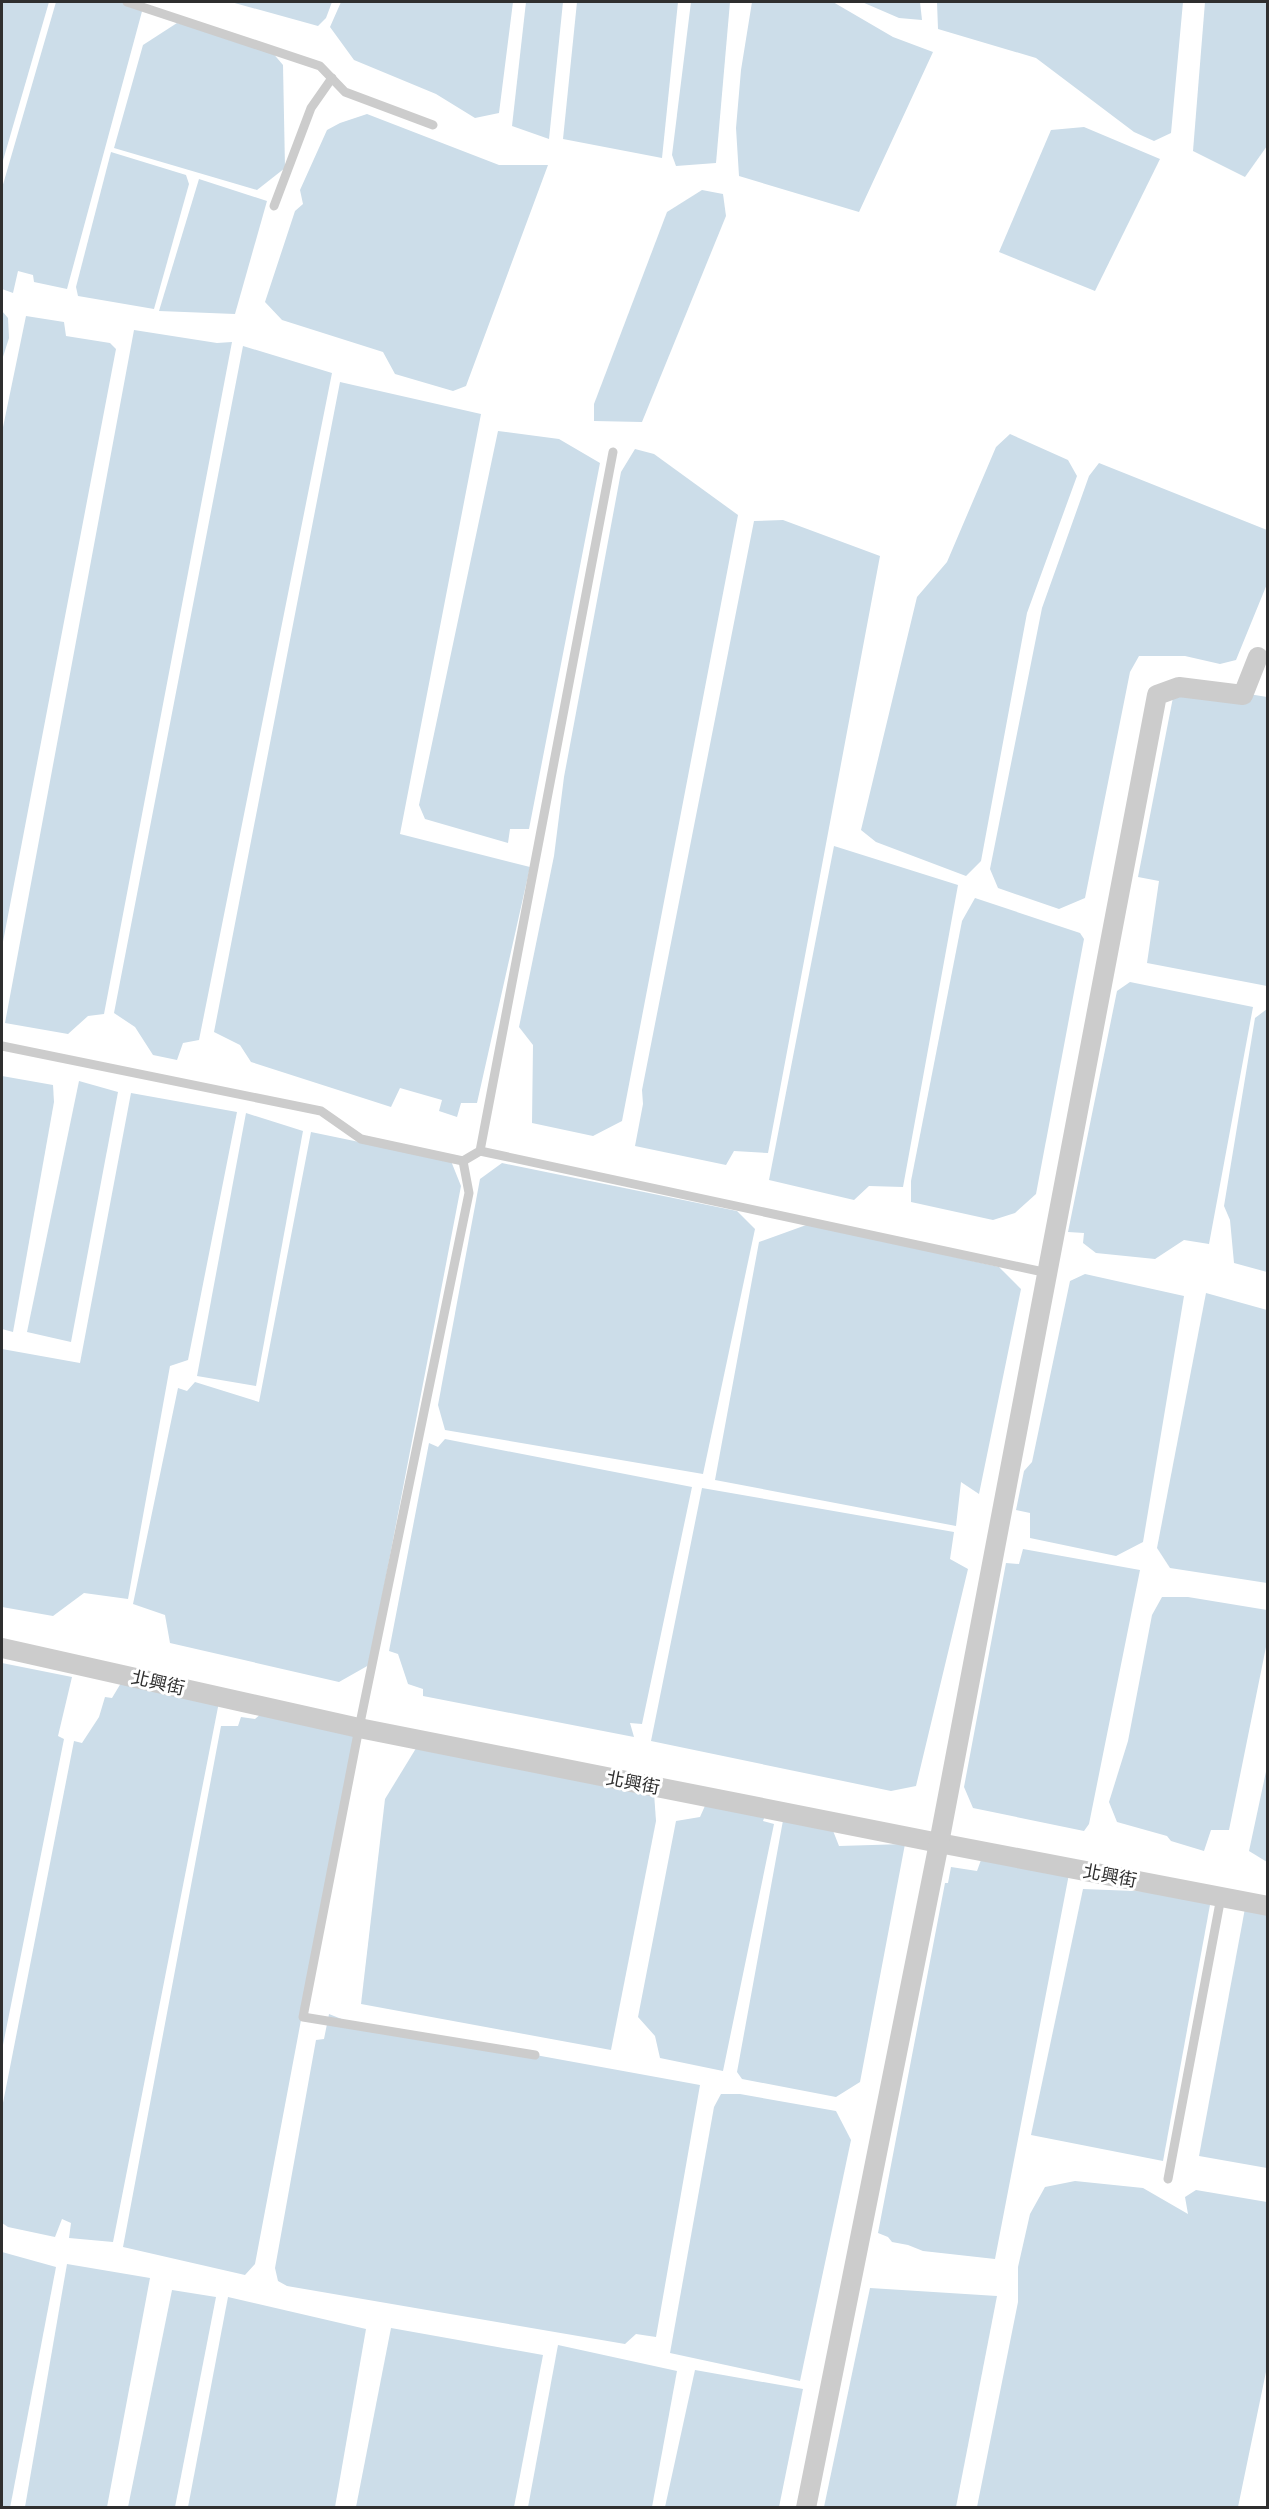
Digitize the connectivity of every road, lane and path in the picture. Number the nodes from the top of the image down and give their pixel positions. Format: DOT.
graph roads {
  1 [pos="127,2"];
  2 [pos="332,78"];
  3 [pos="433,125"];
  4 [pos="274,206"];
  5 [pos="613,452"];
  6 [pos="1258,657"];
  7 [pos="2,1046"];
  8 [pos="480,1151"];
  9 [pos="463,1161"];
  10 [pos="1048,1273"];
  11 [pos="2,1648"];
  12 [pos="359,1728"];
  13 [pos="939,1843"];
  14 [pos="1221,1897"];
  15 [pos="1268,1906"];
  16 [pos="535,2055"];
  17 [pos="1168,2179"];
  18 [pos="806,2508"];
  1 -- 2 [label="lane"];
  2 -- 3 [label="lane"];
  2 -- 4 [label="lane"];
  5 -- 8 [label="lane"];
  6 -- 10 [label="street"];
  7 -- 9 [label="lane"];
  8 -- 9 [label="lane"];
  8 -- 10 [label="lane"];
  9 -- 12 [label="lane"];
  10 -- 13 [label="street"];
  11 -- 12 [label="street, 北興街"];
  12 -- 13 [label="street, 北興街"];
  12 -- 16 [label="lane"];
  13 -- 14 [label="street, 北興街"];
  13 -- 18 [label="street"];
  14 -- 15 [label="street, 北興街"];
  14 -- 17 [label="lane"];
}
